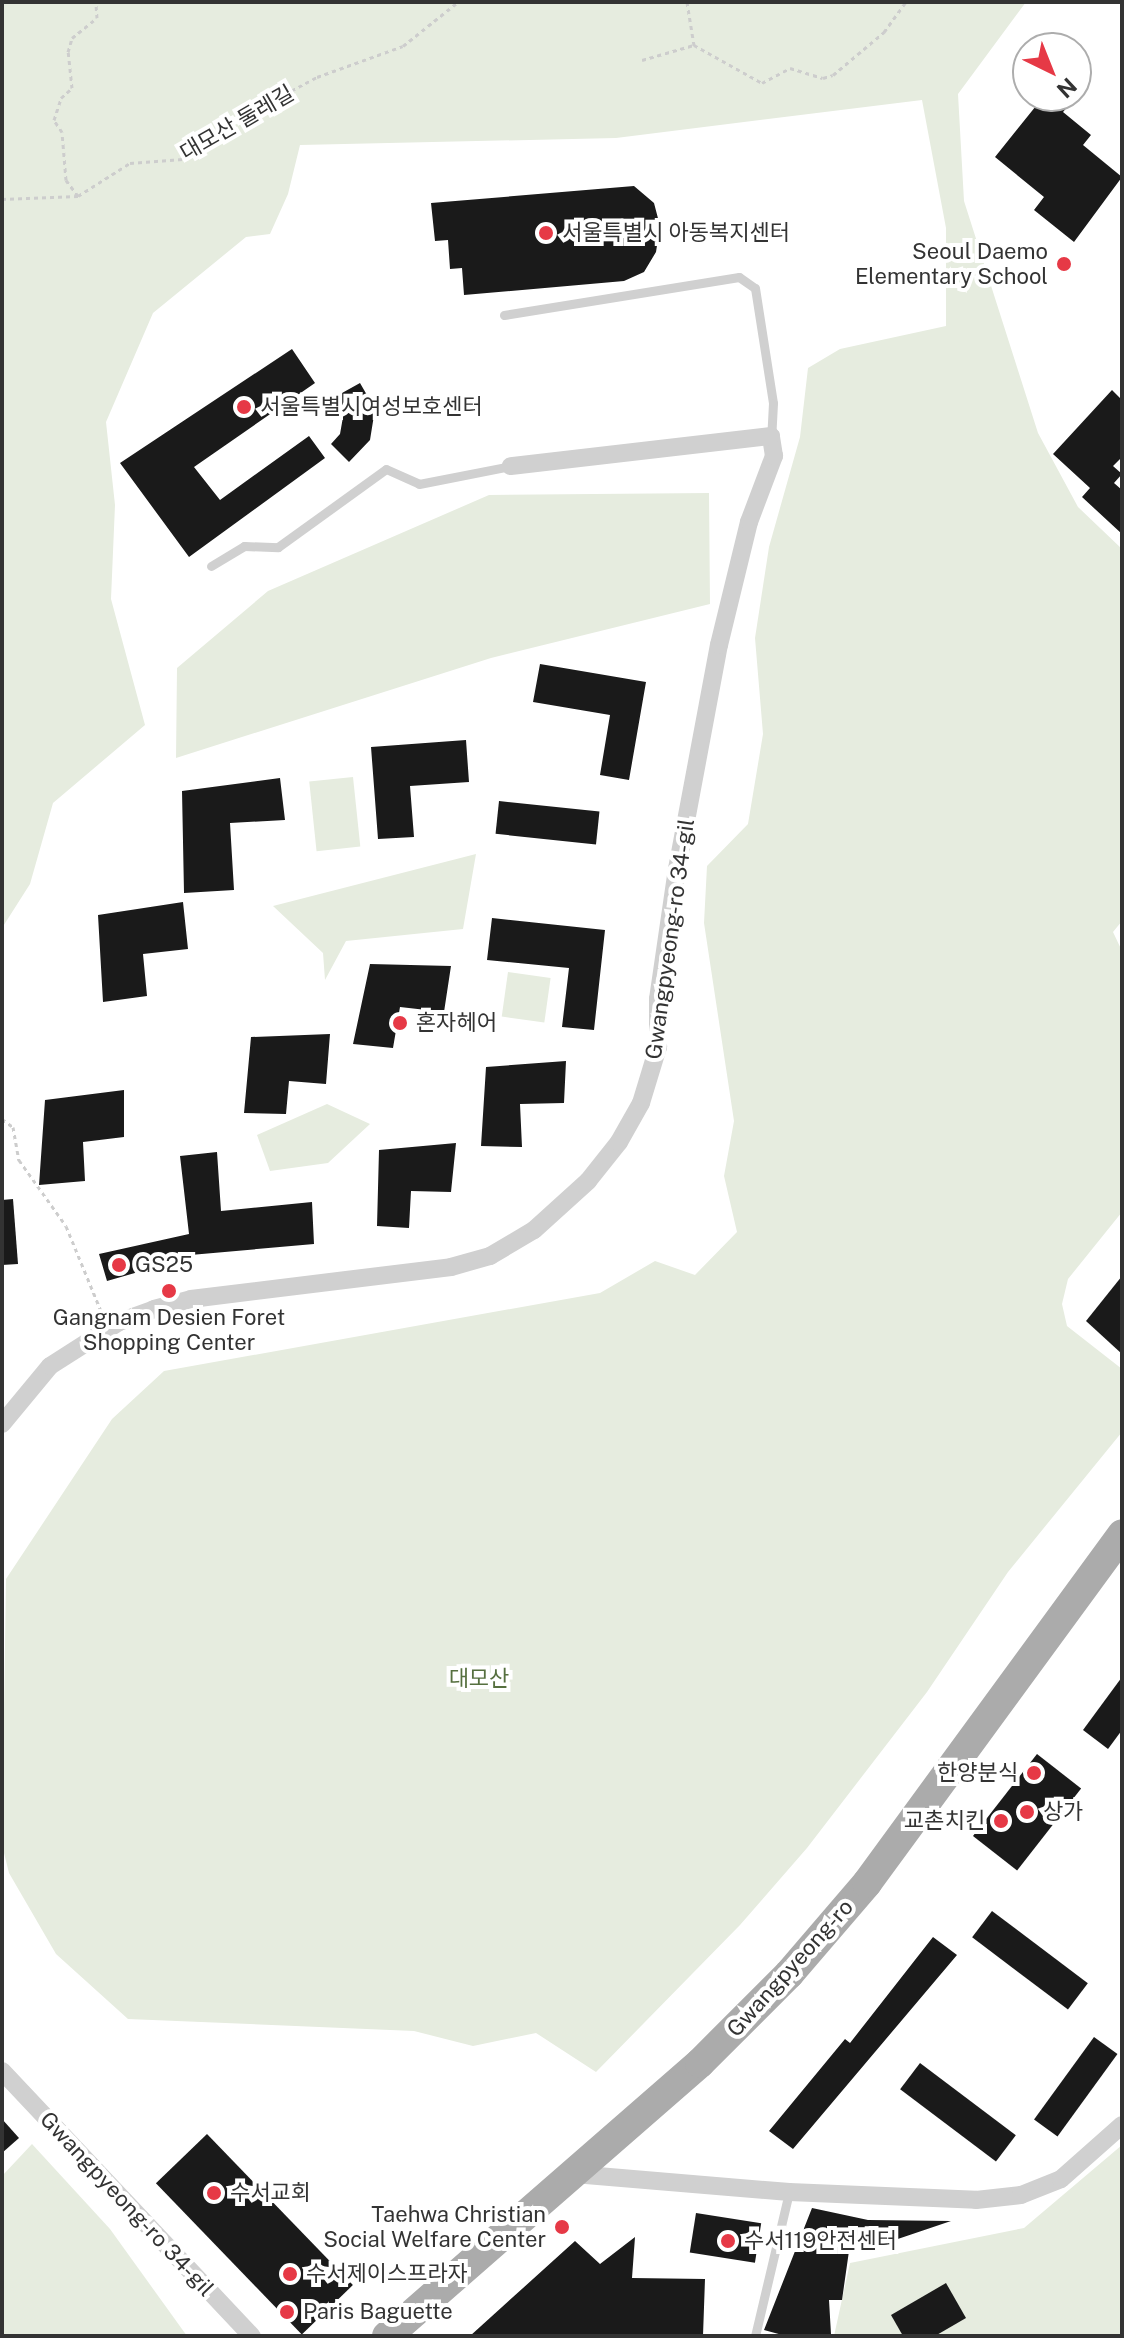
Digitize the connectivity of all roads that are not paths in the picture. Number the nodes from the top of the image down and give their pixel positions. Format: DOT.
graph roads {
  1 [pos="504,315"];
  2 [pos="771,436"];
  3 [pos="511,466"];
  4 [pos="211,566"];
  5 [pos="2,1424"];
  6 [pos="1122,1534"];
  7 [pos="2,2071"];
  8 [pos="1122,2125"];
  9 [pos="574,2174"];
  10 [pos="789,2192"];
  11 [pos="252,2336"];
  12 [pos="387,2336"];
  13 [pos="755,2336"];
  1 -- 2 [label="lane"];
  2 -- 3 [label="street"];
  2 -- 5 [label="street, Gwangpyeong-ro 34-gil"];
  3 -- 4 [label="lane"];
  6 -- 9 [label="main road, Gwangpyeong-ro"];
  7 -- 11 [label="street, Gwangpyeong-ro 34-gil"];
  8 -- 10 [label="street"];
  9 -- 10 [label="street"];
  9 -- 12 [label="main road, Gwangpyeong-ro"];
  10 -- 13 [label="lane"];
}
